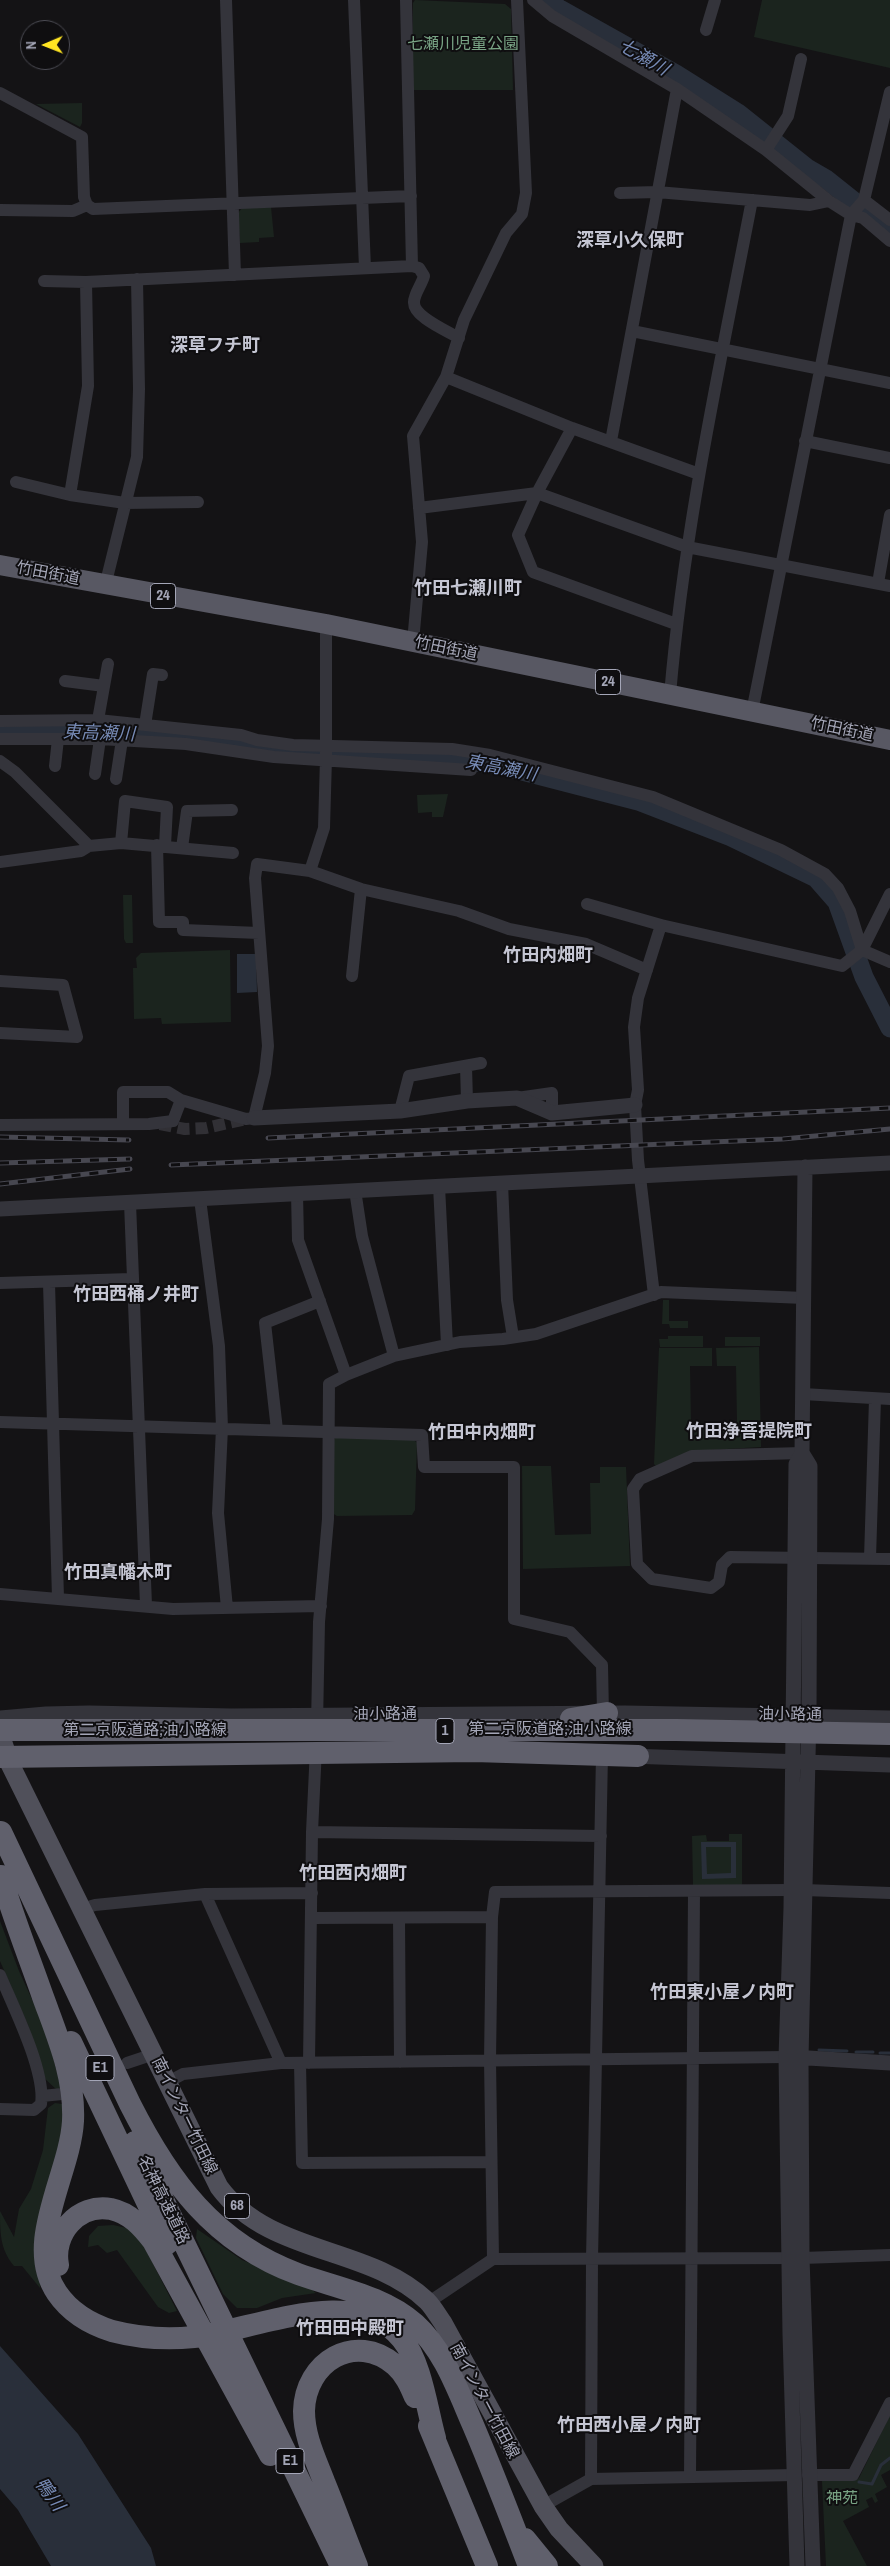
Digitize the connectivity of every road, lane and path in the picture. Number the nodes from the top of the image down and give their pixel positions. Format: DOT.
graph roads {
  1 [pos="226,0"];
  2 [pos="354,0"];
  3 [pos="406,0"];
  4 [pos="518,0"];
  5 [pos="534,0"];
  6 [pos="715,0"];
  7 [pos="706,30"];
  8 [pos="802,60"];
  9 [pos="677,88"];
  10 [pos="890,92"];
  11 [pos="0,94"];
  12 [pos="768,148"];
  13 [pos="657,192"];
  14 [pos="620,193"];
  15 [pos="411,196"];
  16 [pos="362,198"];
  17 [pos="752,200"];
  18 [pos="829,201"];
  19 [pos="233,204"];
  20 [pos="87,205"];
  21 [pos="858,206"];
  22 [pos="890,207"];
  23 [pos="0,210"];
  24 [pos="890,220"];
  25 [pos="890,241"];
  26 [pos="412,266"];
  27 [pos="365,268"];
  28 [pos="235,274"];
  29 [pos="137,279"];
  30 [pos="44,281"];
  31 [pos="86,282"];
  32 [pos="632,331"];
  33 [pos="459,338"];
  34 [pos="724,348"];
  35 [pos="819,368"];
  36 [pos="446,377"];
  37 [pos="890,382"];
  38 [pos="572,428"];
  39 [pos="610,441"];
  40 [pos="805,441"];
  41 [pos="890,458"];
  42 [pos="699,474"];
  43 [pos="16,482"];
  44 [pos="537,493"];
  45 [pos="70,495"];
  46 [pos="198,502"];
  47 [pos="125,504"];
  48 [pos="419,508"];
  49 [pos="890,515"];
  50 [pos="687,546"];
  51 [pos="0,565"];
  52 [pos="781,566"];
  53 [pos="884,585"];
  54 [pos="105,586"];
  55 [pos="326,624"];
  56 [pos="676,624"];
  57 [pos="414,642"];
  58 [pos="108,664"];
  59 [pos="162,676"];
  60 [pos="65,681"];
  61 [pos="104,686"];
  62 [pos="670,695"];
  63 [pos="752,712"];
  64 [pos="98,720"];
  65 [pos="0,721"];
  66 [pos="45,721"];
  67 [pos="145,725"];
  68 [pos="0,738"];
  69 [pos="44,739"];
  70 [pos="58,739"];
  71 [pos="100,739"];
  72 [pos="122,740"];
  73 [pos="890,740"];
  74 [pos="326,754"];
  75 [pos="0,761"];
  76 [pos="55,766"];
  77 [pos="471,770"];
  78 [pos="95,774"];
  79 [pos="116,779"];
  80 [pos="232,810"];
  81 [pos="121,843"];
  82 [pos="89,846"];
  83 [pos="161,846"];
  84 [pos="182,848"];
  85 [pos="233,853"];
  86 [pos="0,862"];
  87 [pos="310,870"];
  88 [pos="362,889"];
  89 [pos="890,894"];
  90 [pos="586,904"];
  91 [pos="661,925"];
  92 [pos="259,933"];
  93 [pos="862,951"];
  94 [pos="890,962"];
  95 [pos="647,970"];
  96 [pos="352,976"];
  97 [pos="0,981"];
  98 [pos="0,1033"];
  99 [pos="481,1064"];
  100 [pos="466,1066"];
  101 [pos="181,1100"];
  102 [pos="468,1101"];
  103 [pos="635,1105"];
  104 [pos="400,1111"];
  105 [pos="250,1119"];
  106 [pos="123,1124"];
  107 [pos="0,1125"];
  108 [pos="890,1163"];
  109 [pos="805,1167"];
  110 [pos="640,1176"];
  111 [pos="502,1183"];
  112 [pos="439,1186"];
  113 [pos="356,1190"];
  114 [pos="297,1193"];
  115 [pos="200,1199"];
  116 [pos="130,1203"];
  117 [pos="0,1209"];
  118 [pos="131,1279"];
  119 [pos="0,1283"];
  120 [pos="49,1283"];
  121 [pos="654,1295"];
  122 [pos="804,1298"];
  123 [pos="320,1301"];
  124 [pos="513,1337"];
  125 [pos="447,1345"];
  126 [pos="394,1356"];
  127 [pos="346,1375"];
  128 [pos="803,1394"];
  129 [pos="875,1399"];
  130 [pos="890,1399"];
  131 [pos="0,1422"];
  132 [pos="53,1423"];
  133 [pos="138,1426"];
  134 [pos="222,1428"];
  135 [pos="277,1430"];
  136 [pos="329,1432"];
  137 [pos="802,1453"];
  138 [pos="801,1556"];
  139 [pos="870,1558"];
  140 [pos="890,1559"];
  141 [pos="0,1594"];
  142 [pos="58,1598"];
  143 [pos="146,1605"];
  144 [pos="321,1606"];
  145 [pos="227,1608"];
  146 [pos="605,1714"];
  147 [pos="792,1714"];
  148 [pos="809,1715"];
  149 [pos="317,1716"];
  150 [pos="0,1718"];
  151 [pos="890,1718"];
  152 [pos="0,1732"];
  153 [pos="890,1734"];
  154 [pos="890,1747"];
  155 [pos="602,1755"];
  156 [pos="638,1756"];
  157 [pos="2,1757"];
  158 [pos="315,1761"];
  159 [pos="792,1761"];
  160 [pos="808,1762"];
  161 [pos="890,1765"];
  162 [pos="1,1830"];
  163 [pos="312,1832"];
  164 [pos="600,1836"];
  165 [pos="0,1875"];
  166 [pos="694,1890"];
  167 [pos="798,1890"];
  168 [pos="599,1892"];
  169 [pos="312,1893"];
  170 [pos="890,1893"];
  171 [pos="205,1894"];
  172 [pos="81,1910"];
  173 [pos="492,1917"];
  174 [pos="313,1918"];
  175 [pos="399,1918"];
  176 [pos="0,1975"];
  177 [pos="154,2054"];
  178 [pos="692,2058"];
  179 [pos="794,2058"];
  180 [pos="490,2060"];
  181 [pos="595,2061"];
  182 [pos="400,2062"];
  183 [pos="128,2063"];
  184 [pos="281,2063"];
  185 [pos="305,2063"];
  186 [pos="890,2063"];
  187 [pos="168,2082"];
  188 [pos="62,2094"];
  189 [pos="42,2096"];
  190 [pos="0,2109"];
  191 [pos="491,2162"];
  192 [pos="890,2254"];
  193 [pos="795,2258"];
  194 [pos="493,2259"];
  195 [pos="592,2259"];
  196 [pos="690,2259"];
  197 [pos="198,2301"];
  198 [pos="429,2302"];
  199 [pos="406,2317"];
  200 [pos="228,2359"];
  201 [pos="890,2403"];
  202 [pos="435,2438"];
  203 [pos="802,2475"];
  204 [pos="690,2477"];
  205 [pos="591,2479"];
  206 [pos="543,2506"];
  207 [pos="509,2513"];
  208 [pos="468,2519"];
  209 [pos="324,2566"];
  210 [pos="341,2566"];
  211 [pos="357,2566"];
  212 [pos="487,2566"];
  213 [pos="498,2566"];
  214 [pos="529,2566"];
  215 [pos="547,2566"];
  216 [pos="594,2566"];
  217 [pos="797,2566"];
  218 [pos="813,2566"];
  1 -- 19 [label="street"];
  2 -- 16 [label="street"];
  3 -- 15 [label="street"];
  4 -- 33 [label="street"];
  5 -- 9 [label="street"];
  6 -- 7 [label="street"];
  8 -- 12 [label="street"];
  9 -- 12 [label="street"];
  9 -- 13 [label="street"];
  10 -- 21 [label="street"];
  11 -- 20 [label="street"];
  12 -- 18 [label="street"];
  13 -- 14 [label="street"];
  13 -- 17 [label="street"];
  13 -- 32 [label="street"];
  15 -- 16 [label="street"];
  15 -- 26 [label="street"];
  16 -- 19 [label="street"];
  16 -- 27 [label="street"];
  17 -- 18 [label="street"];
  17 -- 34 [label="street"];
  18 -- 21 [label="street"];
  19 -- 20 [label="street"];
  19 -- 28 [label="street"];
  20 -- 23 [label="street"];
  21 -- 22 [label="street"];
  21 -- 24 [label="street"];
  21 -- 25 [label="street"];
  21 -- 35 [label="street"];
  26 -- 27 [label="street"];
  26 -- 33 [label="street"];
  27 -- 28 [label="street"];
  28 -- 29 [label="street"];
  29 -- 31 [label="street"];
  29 -- 47 [label="street"];
  30 -- 31 [label="street"];
  31 -- 45 [label="street"];
  32 -- 34 [label="street"];
  32 -- 39 [label="street"];
  33 -- 36 [label="street"];
  34 -- 35 [label="street"];
  34 -- 42 [label="street"];
  35 -- 37 [label="street"];
  35 -- 40 [label="street"];
  36 -- 38 [label="street"];
  36 -- 48 [label="street"];
  38 -- 39 [label="street"];
  38 -- 44 [label="street"];
  39 -- 42 [label="street"];
  40 -- 41 [label="street"];
  40 -- 52 [label="street"];
  42 -- 50 [label="street"];
  43 -- 45 [label="street"];
  44 -- 48 [label="street"];
  44 -- 50 [label="street"];
  44 -- 56 [label="street"];
  45 -- 47 [label="street"];
  46 -- 47 [label="street"];
  47 -- 54 [label="street"];
  48 -- 57 [label="street"];
  49 -- 53 [label="street"];
  50 -- 52 [label="street"];
  50 -- 56 [label="street"];
  51 -- 54 [label="highway, 竹田街道 / 24"];
  52 -- 53 [label="street"];
  52 -- 63 [label="street"];
  54 -- 55 [label="highway, 竹田街道 / 24"];
  55 -- 57 [label="highway, 竹田街道 / 24"];
  55 -- 74 [label="street"];
  56 -- 62 [label="street"];
  57 -- 62 [label="highway, 竹田街道 / 24"];
  58 -- 61 [label="street"];
  59 -- 67 [label="street"];
  60 -- 61 [label="street"];
  61 -- 64 [label="street"];
  62 -- 63 [label="highway, 竹田街道 / 24"];
  63 -- 73 [label="highway, 竹田街道 / 24"];
  64 -- 66 [label="street"];
  64 -- 67 [label="street"];
  65 -- 66 [label="street"];
  66 -- 69 [label="street"];
  67 -- 74 [label="street"];
  68 -- 69 [label="street"];
  69 -- 70 [label="street"];
  70 -- 71 [label="street"];
  70 -- 76 [label="street"];
  71 -- 72 [label="street"];
  71 -- 78 [label="street"];
  72 -- 74 [label="street"];
  72 -- 79 [label="street"];
  74 -- 77 [label="street"];
  74 -- 87 [label="street"];
  74 -- 93 [label="street"];
  75 -- 82 [label="street"];
  80 -- 84 [label="street"];
  81 -- 82 [label="street"];
  81 -- 83 [label="street"];
  81 -- 83 [label="street"];
  82 -- 86 [label="street"];
  83 -- 84 [label="street"];
  83 -- 92 [label="street"];
  84 -- 85 [label="street"];
  87 -- 88 [label="street"];
  87 -- 92 [label="street"];
  88 -- 95 [label="street"];
  88 -- 96 [label="street"];
  89 -- 93 [label="street"];
  90 -- 91 [label="street"];
  91 -- 93 [label="street"];
  91 -- 95 [label="street"];
  92 -- 105 [label="street"];
  93 -- 94 [label="street"];
  95 -- 103 [label="street"];
  97 -- 98 [label="street"];
  99 -- 100 [label="street"];
  100 -- 102 [label="street"];
  100 -- 104 [label="street"];
  101 -- 105 [label="street"];
  101 -- 106 [label="street"];
  101 -- 106 [label="street"];
  102 -- 103 [label="street"];
  102 -- 104 [label="street"];
  103 -- 110 [label="street"];
  104 -- 105 [label="street"];
  106 -- 107 [label="street"];
  108 -- 109 [label="street"];
  109 -- 110 [label="street"];
  109 -- 122 [label="street"];
  110 -- 111 [label="street"];
  110 -- 121 [label="street"];
  111 -- 112 [label="street"];
  111 -- 124 [label="street"];
  112 -- 113 [label="street"];
  112 -- 125 [label="street"];
  113 -- 114 [label="street"];
  113 -- 126 [label="street"];
  114 -- 115 [label="street"];
  114 -- 123 [label="street"];
  115 -- 116 [label="street"];
  115 -- 134 [label="street"];
  116 -- 117 [label="street"];
  116 -- 118 [label="street"];
  118 -- 120 [label="street"];
  118 -- 133 [label="street"];
  119 -- 120 [label="street"];
  120 -- 132 [label="street"];
  121 -- 122 [label="street"];
  121 -- 124 [label="street"];
  122 -- 128 [label="street"];
  123 -- 127 [label="street"];
  123 -- 135 [label="street"];
  124 -- 125 [label="street"];
  125 -- 126 [label="street"];
  126 -- 127 [label="street"];
  127 -- 136 [label="street"];
  128 -- 129 [label="street"];
  128 -- 137 [label="street"];
  129 -- 130 [label="street"];
  129 -- 139 [label="street"];
  131 -- 132 [label="street"];
  132 -- 133 [label="street"];
  132 -- 142 [label="street"];
  133 -- 134 [label="street"];
  133 -- 143 [label="street"];
  134 -- 135 [label="street"];
  134 -- 145 [label="street"];
  135 -- 136 [label="street"];
  136 -- 144 [label="street"];
  136 -- 146 [label="street"];
  137 -- 138 [label="street"];
  137 -- 138 [label="street"];
  138 -- 139 [label="street"];
  138 -- 147 [label="street"];
  138 -- 148 [label="street"];
  139 -- 140 [label="street"];
  141 -- 142 [label="street"];
  142 -- 143 [label="street"];
  143 -- 145 [label="street"];
  144 -- 145 [label="street"];
  144 -- 149 [label="street"];
  146 -- 147 [label="street, 油小路通"];
  146 -- 149 [label="street, 油小路通"];
  146 -- 150 [label="highway"];
  147 -- 148 [label="street, 油小路通"];
  147 -- 159 [label="street"];
  148 -- 151 [label="street, 油小路通"];
  148 -- 160 [label="street"];
  149 -- 150 [label="street, 油小路通"];
  149 -- 158 [label="street"];
  152 -- 153 [label="highway, 第二京阪道路;油小路線 / 1"];
  152 -- 157 [label="main road, 南インター竹田線 / 68"];
  154 -- 157 [label="highway, 第二京阪道路;油小路線 / 1"];
  155 -- 156 [label="street"];
  155 -- 158 [label="street"];
  155 -- 164 [label="street"];
  156 -- 157 [label="highway"];
  156 -- 159 [label="street"];
  157 -- 158 [label="street"];
  157 -- 172 [label="main road, 南インター竹田線 / 68"];
  158 -- 163 [label="street"];
  159 -- 160 [label="street"];
  159 -- 167 [label="street"];
  160 -- 161 [label="street"];
  160 -- 167 [label="street"];
  162 -- 197 [label="highway, 名神高速道路 / E1"];
  162 -- 199 [label="highway"];
  163 -- 164 [label="street"];
  163 -- 169 [label="street"];
  164 -- 168 [label="street"];
  165 -- 197 [label="highway, 名神高速道路 / E1"];
  165 -- 202 [label="highway"];
  166 -- 167 [label="street"];
  166 -- 168 [label="street"];
  166 -- 178 [label="street"];
  167 -- 170 [label="street"];
  167 -- 179 [label="street"];
  168 -- 173 [label="street"];
  168 -- 181 [label="street"];
  169 -- 171 [label="street"];
  169 -- 174 [label="street"];
  171 -- 172 [label="street"];
  171 -- 184 [label="street"];
  172 -- 177 [label="main road, 南インター竹田線 / 68"];
  173 -- 175 [label="street"];
  173 -- 180 [label="street"];
  174 -- 175 [label="street"];
  174 -- 185 [label="street"];
  175 -- 182 [label="street"];
  176 -- 189 [label="street"];
  177 -- 183 [label="street"];
  177 -- 187 [label="main road, 南インター竹田線 / 68"];
  178 -- 179 [label="street"];
  178 -- 181 [label="street"];
  178 -- 196 [label="street"];
  179 -- 186 [label="street"];
  179 -- 193 [label="street"];
  180 -- 181 [label="street"];
  180 -- 182 [label="street"];
  180 -- 191 [label="street"];
  181 -- 195 [label="street"];
  182 -- 185 [label="street"];
  184 -- 185 [label="street"];
  184 -- 187 [label="street"];
  185 -- 191 [label="street"];
  187 -- 198 [label="main road, 南インター竹田線 / 68"];
  188 -- 189 [label="street"];
  189 -- 190 [label="street"];
  191 -- 194 [label="street"];
  192 -- 193 [label="street"];
  193 -- 196 [label="street"];
  193 -- 203 [label="street"];
  194 -- 195 [label="street"];
  194 -- 198 [label="street"];
  195 -- 196 [label="street"];
  195 -- 205 [label="street"];
  196 -- 204 [label="street"];
  197 -- 199 [label="highway"];
  197 -- 200 [label="highway, 名神高速道路 / E1"];
  198 -- 206 [label="main road, 南インター竹田線 / 68"];
  199 -- 207 [label="highway"];
  200 -- 209 [label="highway, E1"];
  200 -- 210 [label="highway, 名神高速道路 / E1"];
  201 -- 203 [label="street"];
  202 -- 208 [label="highway"];
  202 -- 211 [label="highway"];
  203 -- 204 [label="street"];
  203 -- 217 [label="street"];
  203 -- 218 [label="street"];
  204 -- 205 [label="street"];
  205 -- 206 [label="street"];
  206 -- 216 [label="main road, 南インター竹田線 / 68"];
  207 -- 214 [label="highway"];
  207 -- 215 [label="highway"];
  208 -- 212 [label="highway"];
  208 -- 213 [label="highway"];
}
